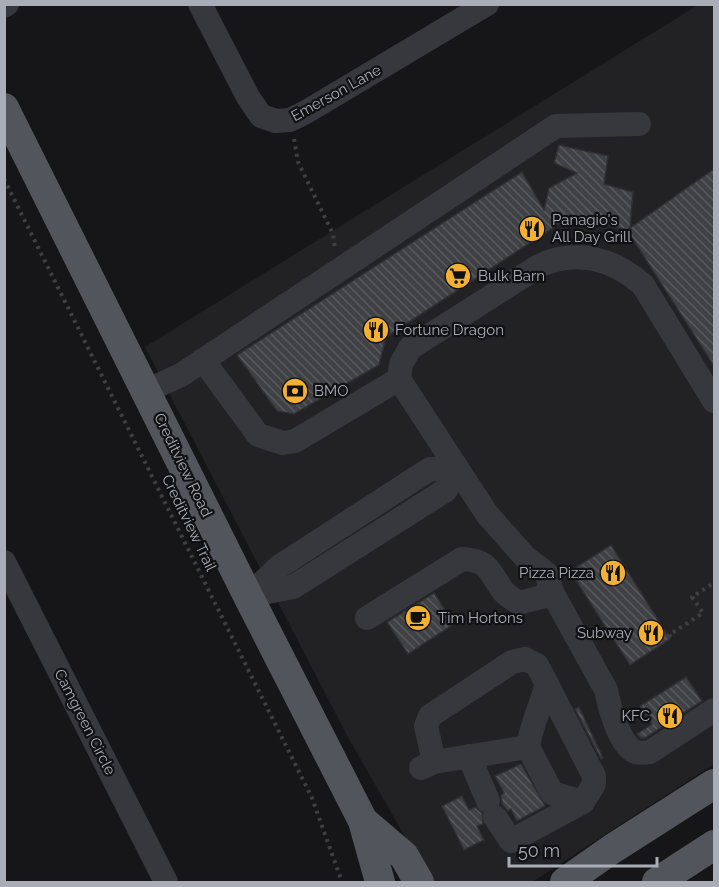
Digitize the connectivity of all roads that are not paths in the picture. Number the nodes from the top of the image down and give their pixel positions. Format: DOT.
graph roads {
  1 [pos="200,4"];
  2 [pos="487,4"];
  3 [pos="4,108"];
  4 [pos="639,124"];
  5 [pos="203,360"];
  6 [pos="399,379"];
  7 [pos="146,391"];
  8 [pos="714,401"];
  9 [pos="456,470"];
  10 [pos="4,562"];
  11 [pos="553,594"];
  12 [pos="248,596"];
  13 [pos="367,618"];
  14 [pos="547,684"];
  15 [pos="714,710"];
  16 [pos="528,747"];
  17 [pos="469,756"];
  18 [pos="714,784"];
  19 [pos="583,802"];
  20 [pos="363,821"];
  21 [pos="714,845"];
  22 [pos="379,881"];
  23 [pos="166,882"];
  24 [pos="419,882"];
  25 [pos="565,882"];
  26 [pos="657,882"];
  1 -- 2 [label="street, Emerson Lane"];
  3 -- 7 [label="main road, Creditview Road"];
  4 -- 5 [label="street"];
  5 -- 6 [label="street"];
  5 -- 7 [label="street"];
  6 -- 8 [label="street"];
  6 -- 9 [label="street"];
  7 -- 12 [label="main road, Creditview Road"];
  9 -- 11 [label="street"];
  9 -- 12 [label="street"];
  10 -- 23 [label="street, Camgreen Circle"];
  11 -- 13 [label="street"];
  11 -- 15 [label="street"];
  12 -- 20 [label="main road, Creditview Road"];
  14 -- 16 [label="street"];
  14 -- 17 [label="street"];
  14 -- 19 [label="street"];
  16 -- 17 [label="street"];
  16 -- 19 [label="street"];
  17 -- 19 [label="street"];
  18 -- 25 [label="main road"];
  20 -- 22 [label="main road, Creditview Road"];
  20 -- 24 [label="main road, Creditview Road"];
  21 -- 26 [label="main road"];
}
